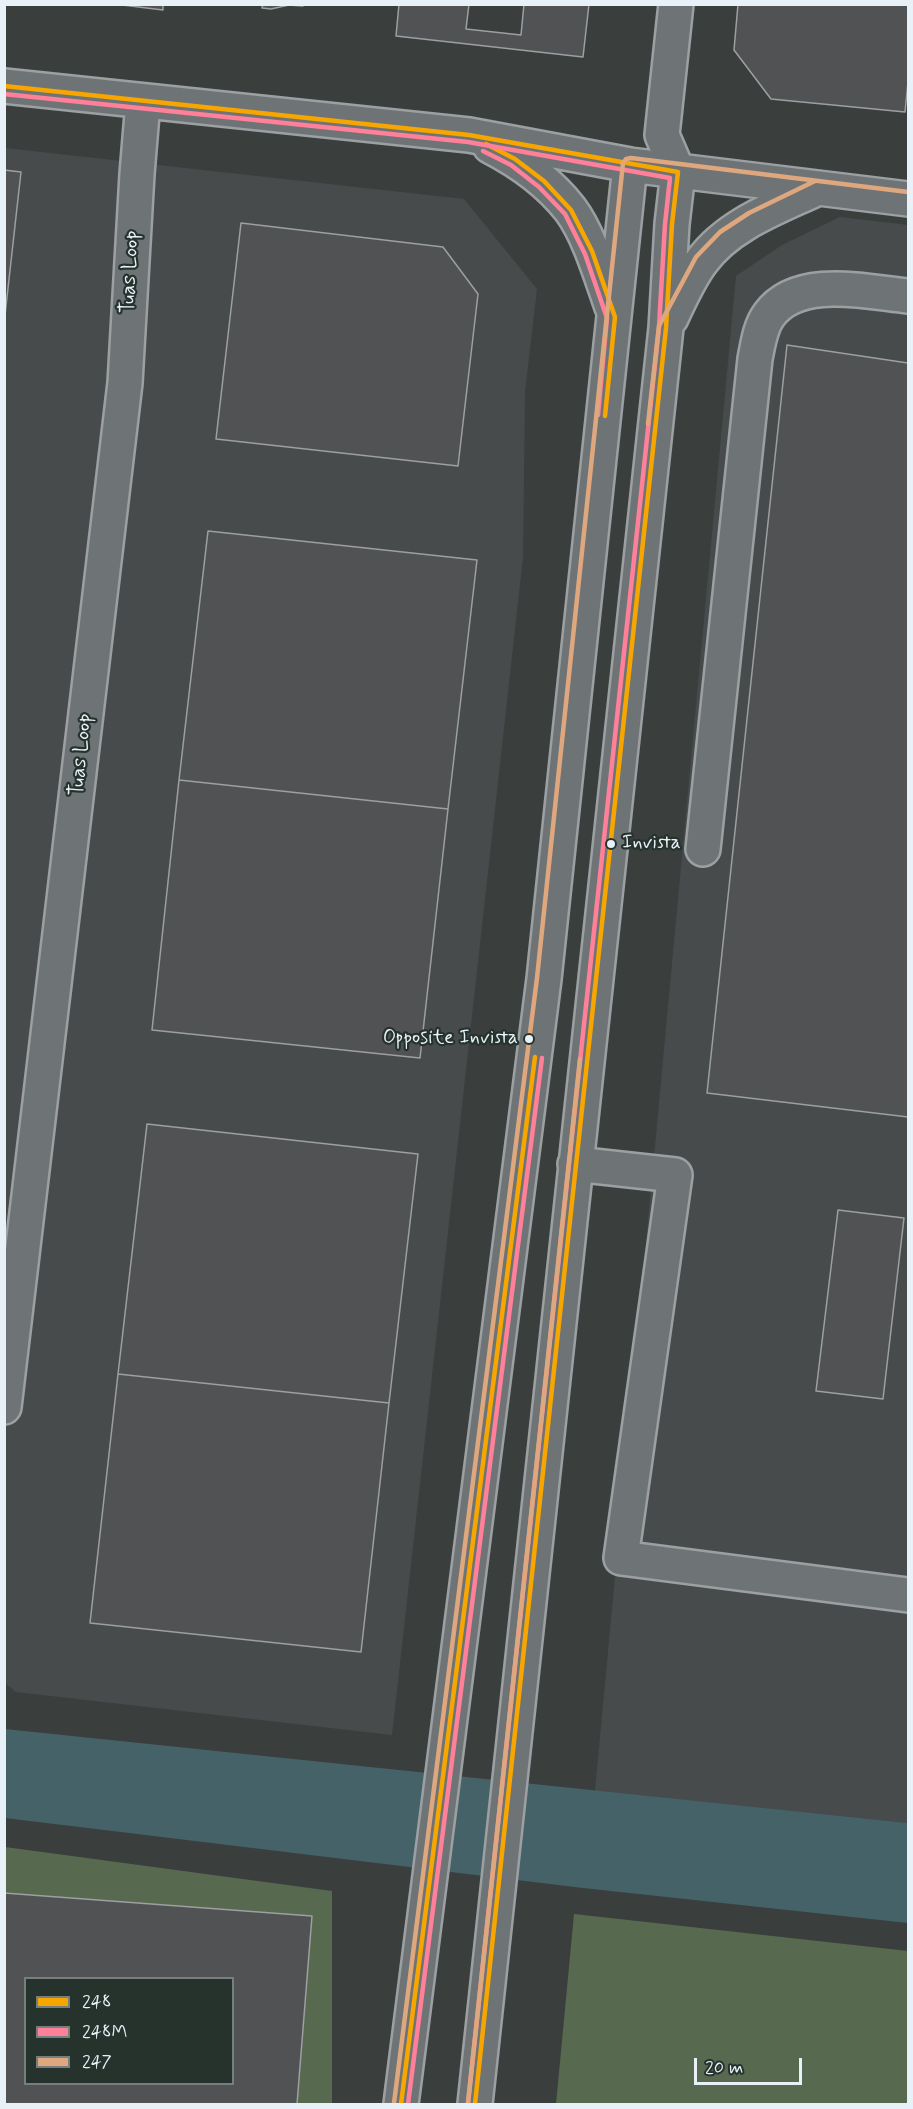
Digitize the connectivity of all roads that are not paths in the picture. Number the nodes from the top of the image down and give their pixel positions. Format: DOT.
graph roads {
  1 [pos="676,4"];
  2 [pos="4,86"];
  3 [pos="143,102"];
  4 [pos="469,135"];
  5 [pos="662,135"];
  6 [pos="630,165"];
  7 [pos="678,172"];
  8 [pos="818,188"];
  9 [pos="909,199"];
  10 [pos="909,296"];
  11 [pos="615,317"];
  12 [pos="666,328"];
  13 [pos="704,849"];
  14 [pos="575,1164"];
  15 [pos="4,1407"];
  16 [pos="909,1595"];
  17 [pos="401,2104"];
  18 [pos="475,2104"];
  1 -- 5 [label="street"];
  2 -- 3 [label="street"];
  3 -- 4 [label="street"];
  3 -- 15 [label="street, Tuas Loop"];
  4 -- 6 [label="street"];
  4 -- 11 [label="street"];
  5 -- 6 [label="street"];
  5 -- 7 [label="street"];
  6 -- 7 [label="street"];
  6 -- 11 [label="street"];
  7 -- 8 [label="street"];
  7 -- 12 [label="street"];
  8 -- 9 [label="street"];
  8 -- 12 [label="street"];
  10 -- 13 [label="street"];
  11 -- 17 [label="street"];
  12 -- 14 [label="street"];
  14 -- 16 [label="street"];
  14 -- 18 [label="street"];
}
